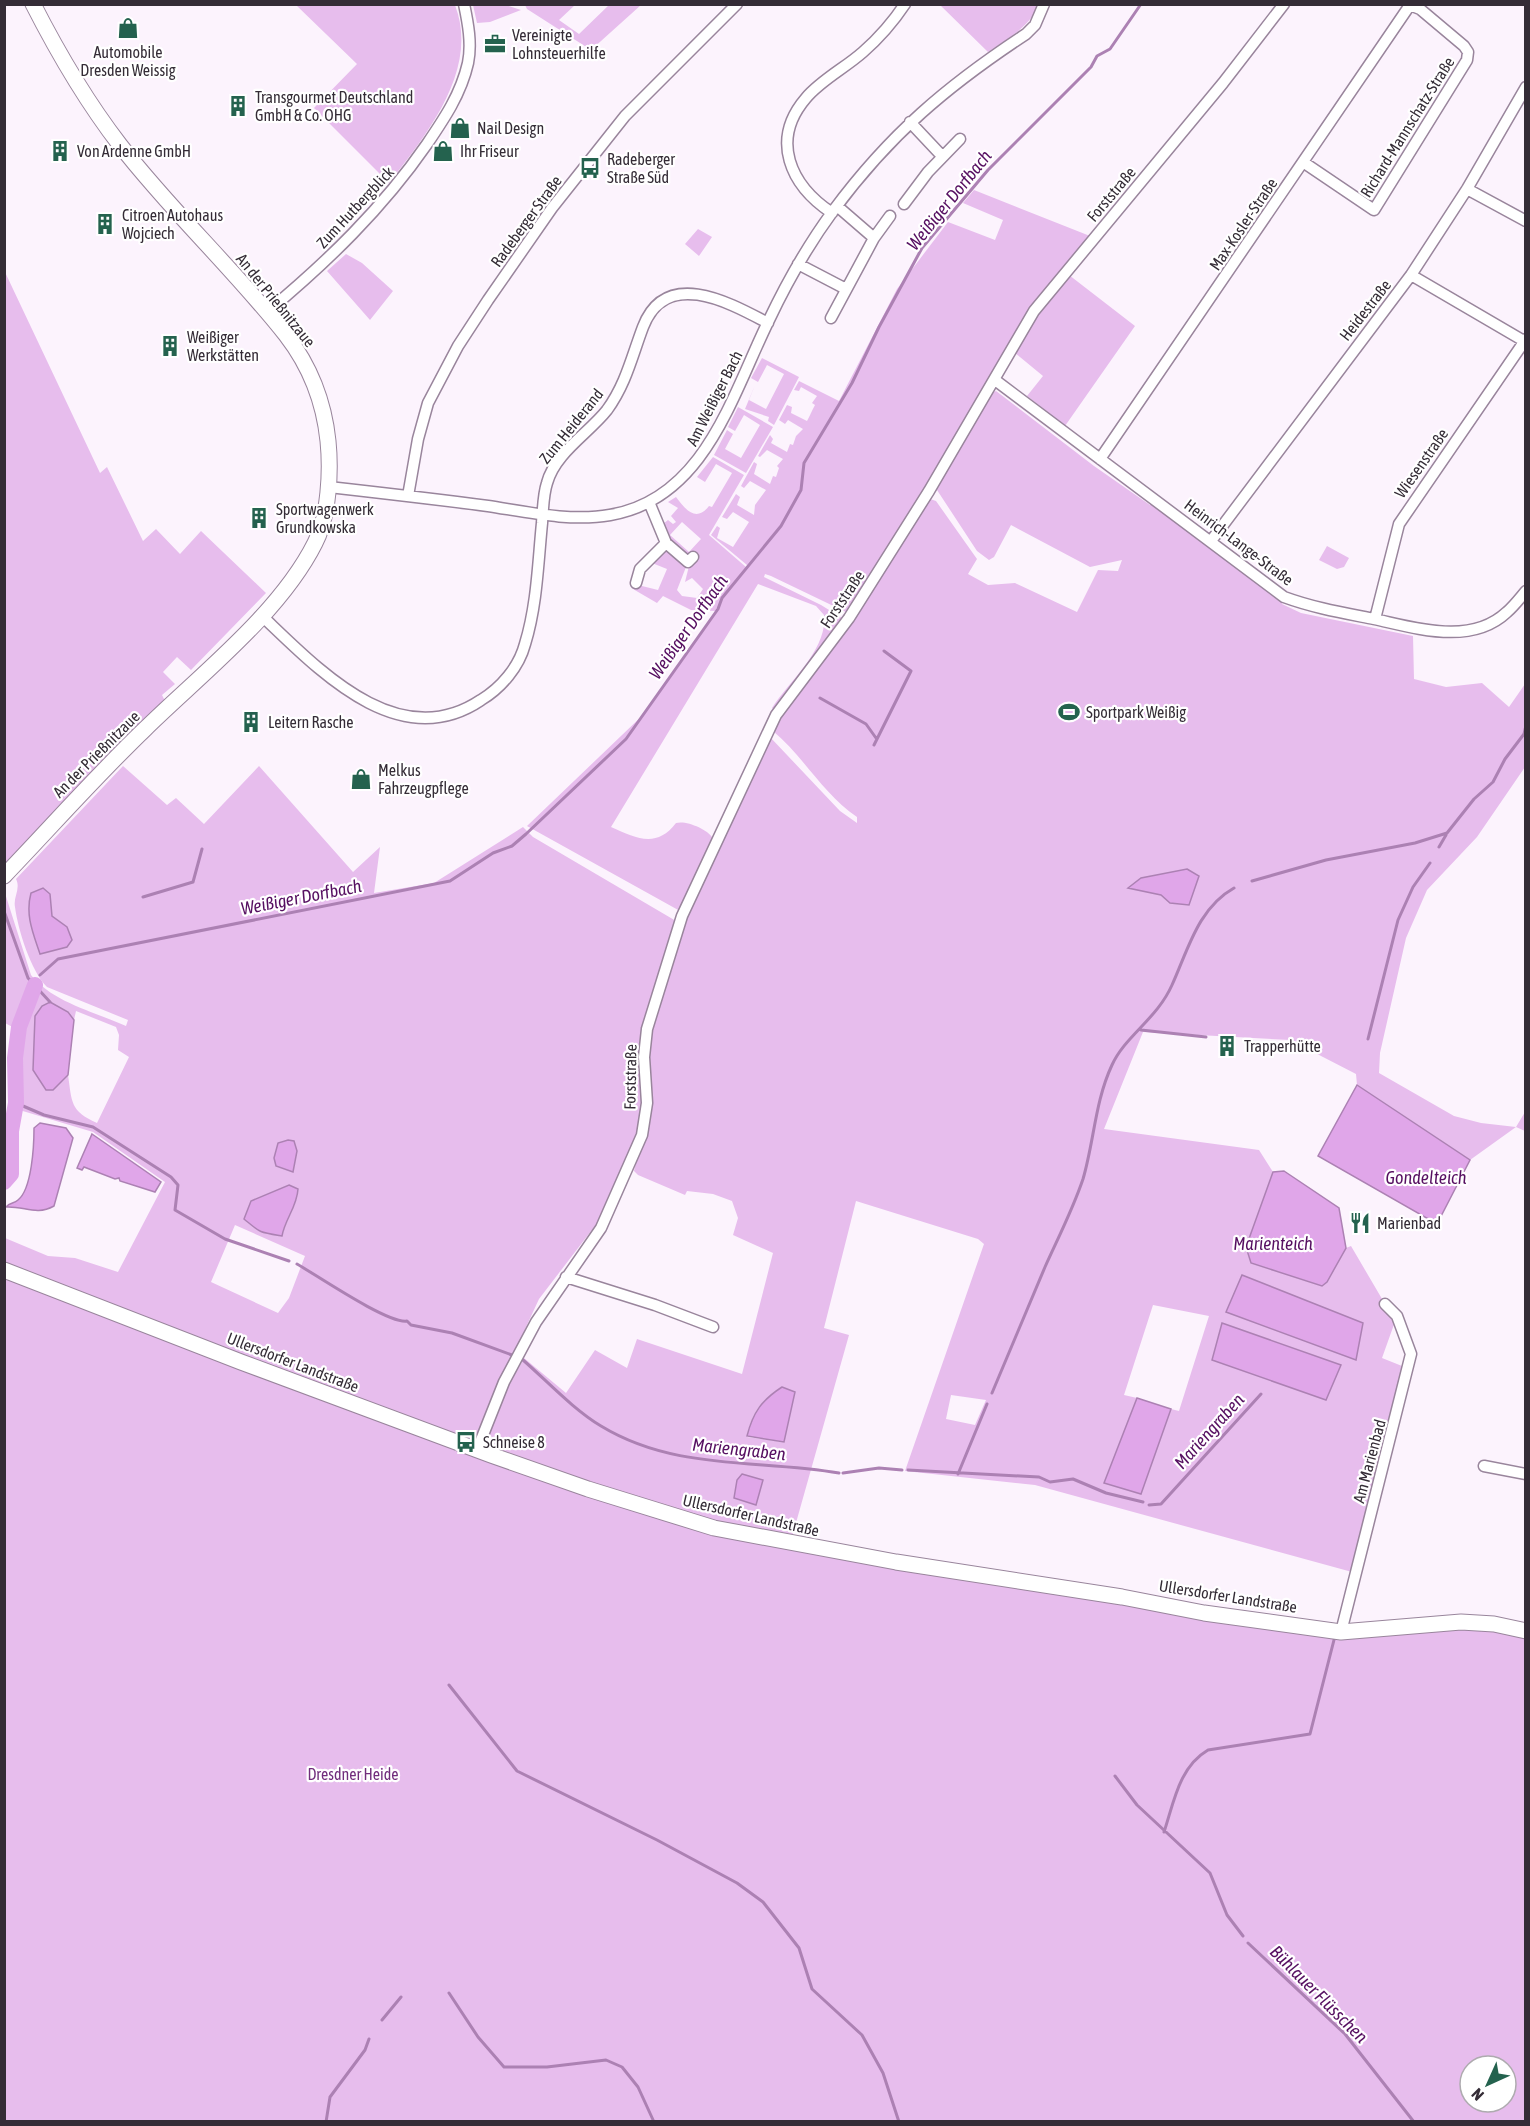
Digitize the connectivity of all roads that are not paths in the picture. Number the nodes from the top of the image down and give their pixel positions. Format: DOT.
graph roads {
  1 [pos="33,4"];
  2 [pos="464,4"];
  3 [pos="737,4"];
  4 [pos="905,4"];
  5 [pos="1044,4"];
  6 [pos="1284,4"];
  7 [pos="1410,5"];
  8 [pos="1526,87"];
  9 [pos="910,122"];
  10 [pos="960,139"];
  11 [pos="942,156"];
  12 [pos="1303,162"];
  13 [pos="1467,189"];
  14 [pos="904,204"];
  15 [pos="834,209"];
  16 [pos="890,216"];
  17 [pos="1526,221"];
  18 [pos="874,238"];
  19 [pos="798,264"];
  20 [pos="1412,275"];
  21 [pos="846,289"];
  22 [pos="267,312"];
  23 [pos="831,318"];
  24 [pos="768,322"];
  25 [pos="1525,340"];
  26 [pos="995,380"];
  27 [pos="1100,459"];
  28 [pos="329,487"];
  29 [pos="408,496"];
  30 [pos="649,502"];
  31 [pos="543,514"];
  32 [pos="1211,541"];
  33 [pos="666,543"];
  34 [pos="693,557"];
  35 [pos="636,576"];
  36 [pos="1526,591"];
  37 [pos="261,615"];
  38 [pos="1375,619"];
  39 [pos="4,876"];
  40 [pos="4,1270"];
  41 [pos="566,1276"];
  42 [pos="1385,1304"];
  43 [pos="713,1327"];
  44 [pos="477,1450"];
  45 [pos="1484,1466"];
  46 [pos="1526,1474"];
  47 [pos="1526,1631"];
  48 [pos="1341,1632"];
  1 -- 22 [label="main road, An der Prießnitzaue"];
  2 -- 22 [label="street, Zum Hutbergblick"];
  3 -- 29 [label="street, Radeberger Straße"];
  4 -- 15 [label="street"];
  5 -- 9 [label="street, Am Weißiger Bach"];
  6 -- 26 [label="street, Forststraße"];
  7 -- 12 [label="street, Max-Kosler-Straße"];
  7 -- 12 [label="street, Richard-Mannschatz-Straße"];
  8 -- 13 [label="street, Heidestraße"];
  9 -- 11 [label="street"];
  9 -- 15 [label="street, Am Weißiger Bach"];
  10 -- 11 [label="street"];
  11 -- 14 [label="street"];
  12 -- 27 [label="street, Max-Kosler-Straße"];
  13 -- 17 [label="street"];
  13 -- 20 [label="street, Heidestraße"];
  15 -- 18 [label="street"];
  15 -- 19 [label="street, Am Weißiger Bach"];
  16 -- 18 [label="street"];
  18 -- 21 [label="street"];
  19 -- 21 [label="street"];
  19 -- 24 [label="street, Am Weißiger Bach"];
  20 -- 25 [label="street"];
  20 -- 32 [label="street, Heidestraße"];
  21 -- 23 [label="street"];
  22 -- 28 [label="main road, An der Prießnitzaue"];
  24 -- 30 [label="street, Am Weißiger Bach"];
  24 -- 31 [label="street, Zum Heiderand"];
  25 -- 38 [label="street, Wiesenstraße"];
  26 -- 27 [label="street, Heinrich-Lange-Straße"];
  26 -- 41 [label="street, Forststraße"];
  27 -- 32 [label="street, Heinrich-Lange-Straße"];
  28 -- 29 [label="street"];
  28 -- 37 [label="main road, An der Prießnitzaue"];
  29 -- 31 [label="street"];
  30 -- 31 [label="street, Am Weißiger Bach"];
  30 -- 33 [label="street"];
  31 -- 37 [label="street"];
  32 -- 38 [label="street, Heinrich-Lange-Straße"];
  33 -- 34 [label="street"];
  33 -- 35 [label="street"];
  36 -- 38 [label="street, Heinrich-Lange-Straße"];
  37 -- 39 [label="main road, An der Prießnitzaue"];
  40 -- 44 [label="main road, Ullersdorfer Landstraße"];
  41 -- 43 [label="street"];
  41 -- 44 [label="street, Forststraße"];
  42 -- 48 [label="street, Am Marienbad"];
  44 -- 48 [label="main road, Ullersdorfer Landstraße"];
  45 -- 46 [label="street"];
  47 -- 48 [label="main road, Ullersdorfer Landstraße"];
}
